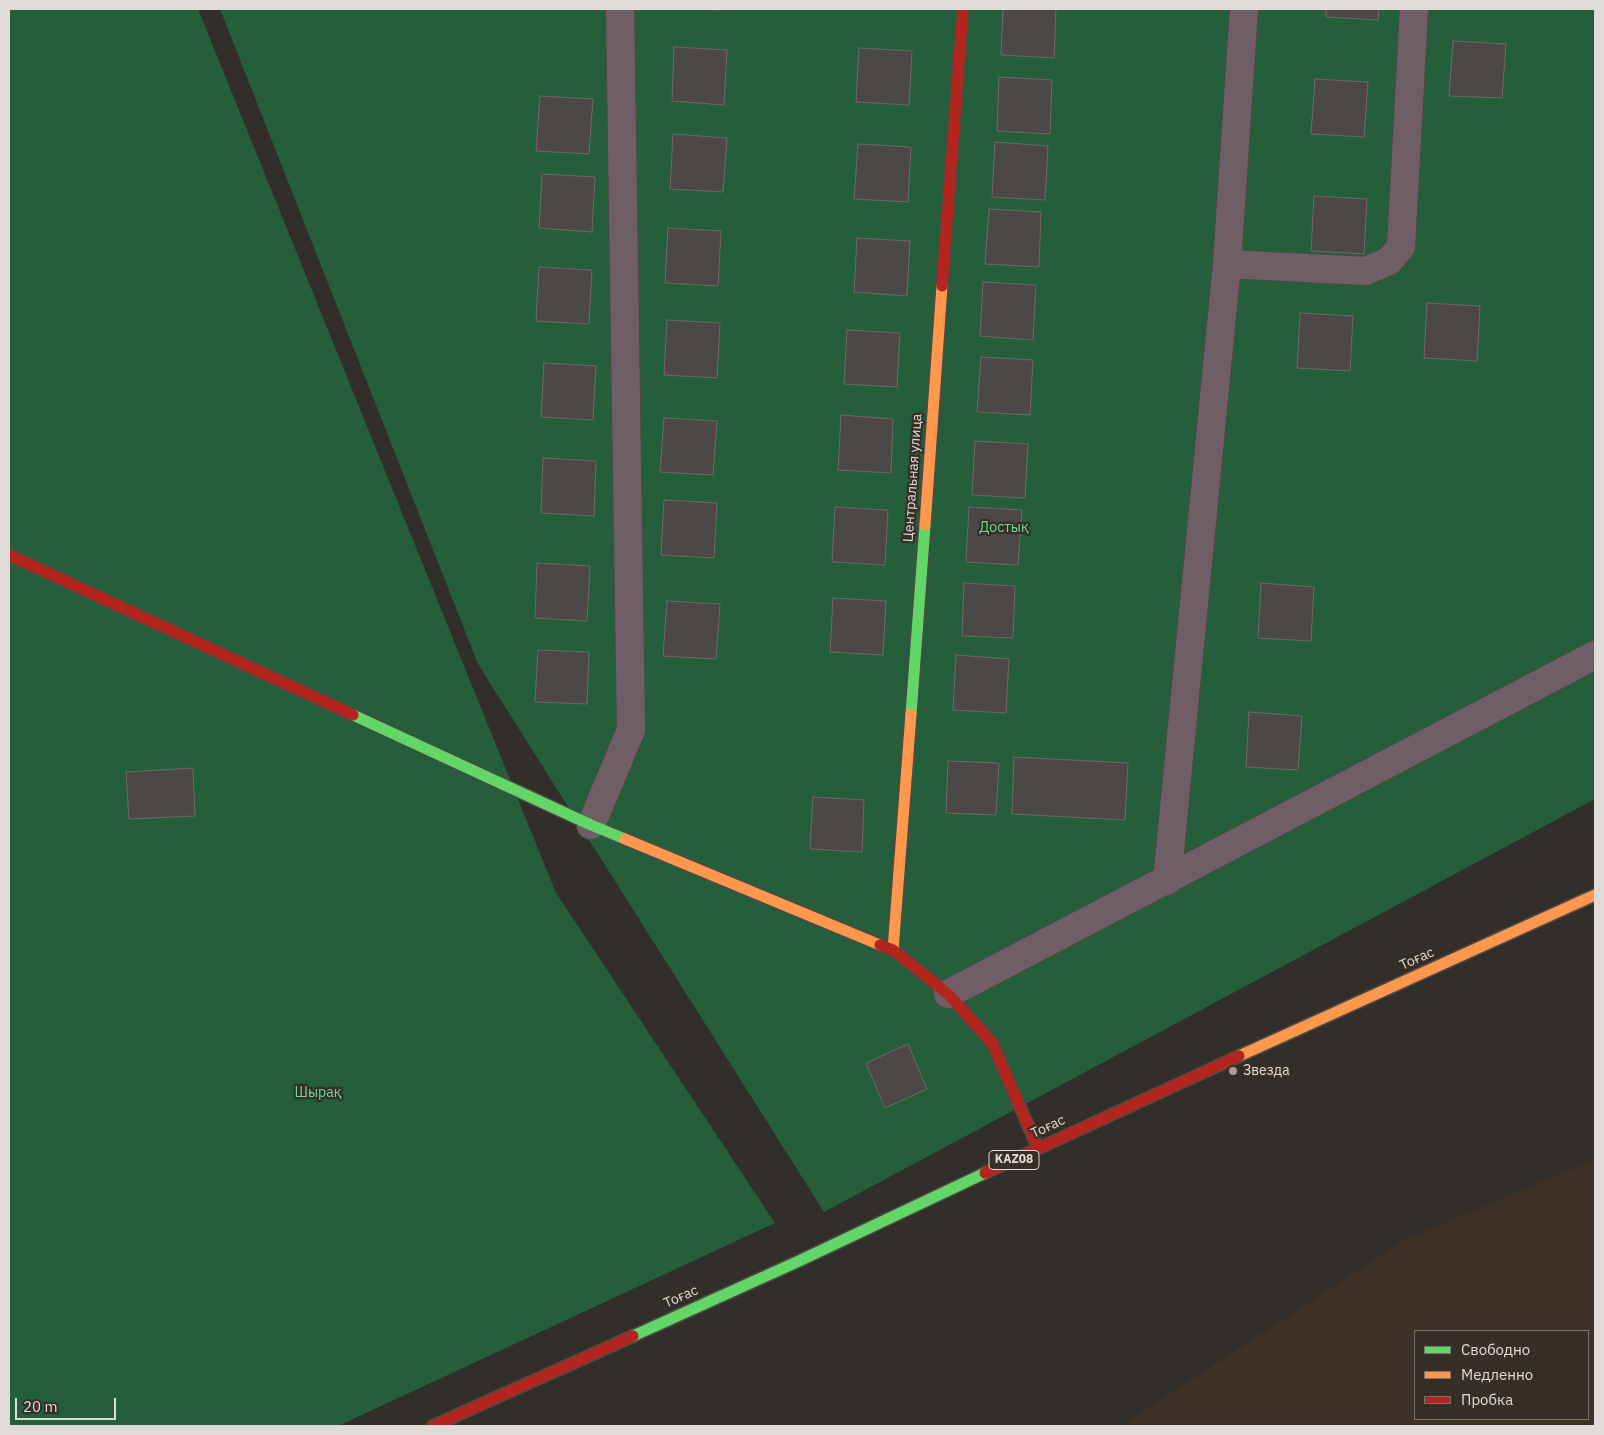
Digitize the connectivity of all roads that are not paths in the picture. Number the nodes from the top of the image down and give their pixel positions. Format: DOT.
graph roads {
  1 [pos="620,9"];
  2 [pos="963,9"];
  3 [pos="1244,9"];
  4 [pos="1414,9"];
  5 [pos="1227,264"];
  6 [pos="9,555"];
  7 [pos="1595,655"];
  8 [pos="591,825"];
  9 [pos="1167,880"];
  10 [pos="1595,895"];
  11 [pos="893,950"];
  12 [pos="948,994"];
  13 [pos="1038,1148"];
  14 [pos="443,1423"];
  1 -- 8 [label="street"];
  2 -- 11 [label="main road, Центральная улица"];
  3 -- 5 [label="street"];
  4 -- 5 [label="street"];
  5 -- 9 [label="street"];
  6 -- 8 [label="main road"];
  7 -- 9 [label="street"];
  8 -- 11 [label="main road"];
  9 -- 12 [label="street"];
  10 -- 13 [label="main road, Тоғас / KAZ08"];
  11 -- 12 [label="main road"];
  12 -- 13 [label="main road"];
  13 -- 14 [label="main road, Тоғас / KAZ08"];
}
